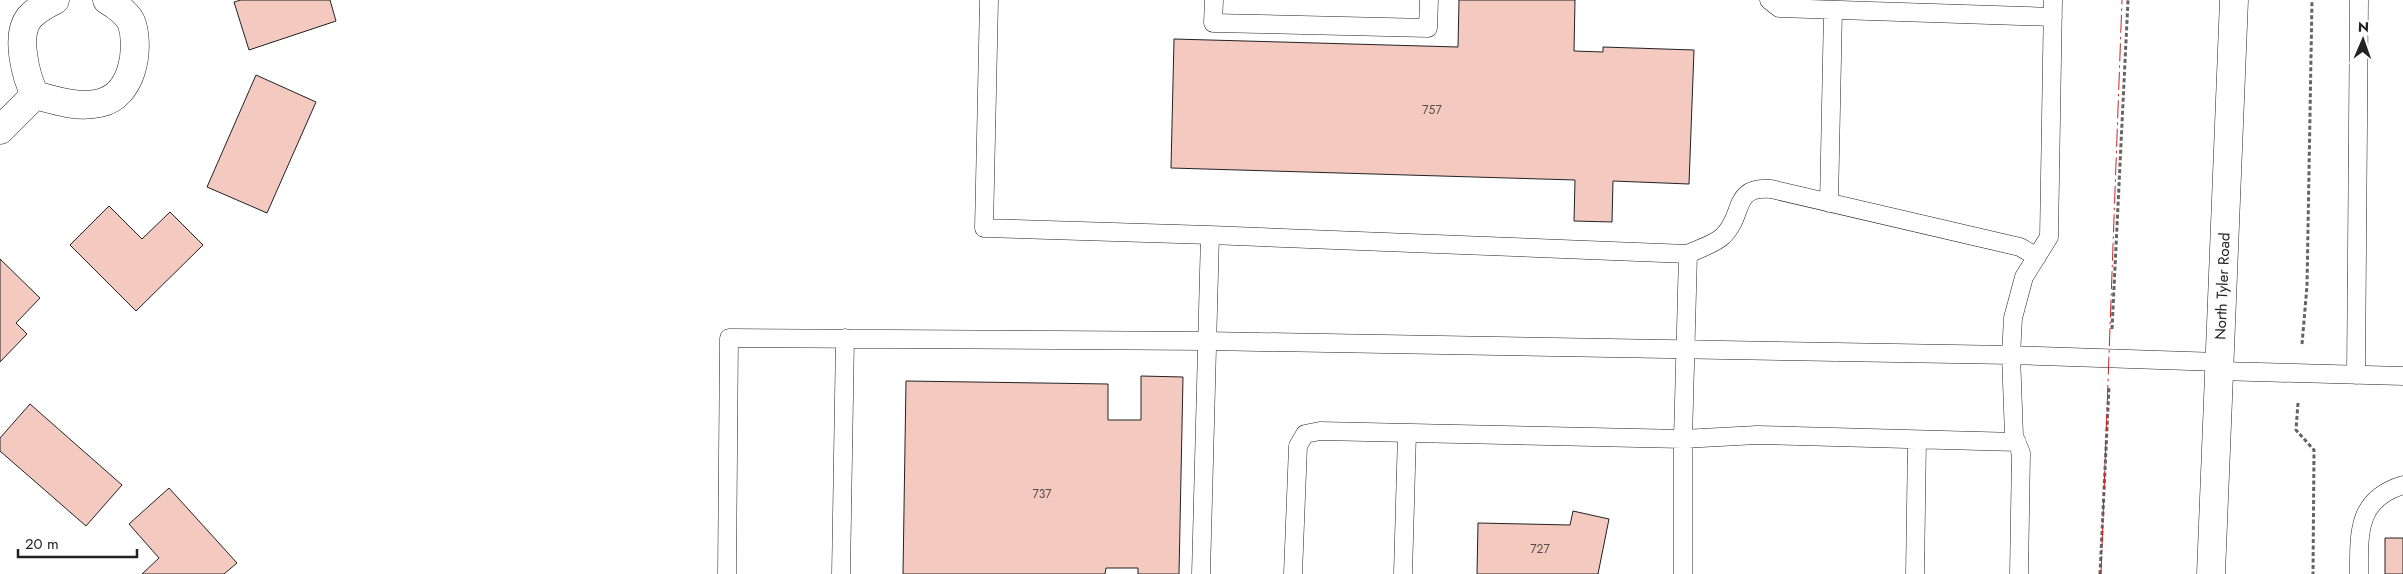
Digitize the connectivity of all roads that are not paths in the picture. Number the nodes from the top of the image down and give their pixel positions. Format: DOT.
graph roads {
  1 [pos="55,0"];
  2 [pos="108,0"];
  3 [pos="989,0"];
  4 [pos="1214,0"];
  5 [pos="1429,0"];
  6 [pos="1770,0"];
  7 [pos="2234,0"];
  8 [pos="2359,0"];
  9 [pos="2053,9"];
  10 [pos="1833,10"];
  11 [pos="35,95"];
  12 [pos="0,130"];
  13 [pos="1829,203"];
  14 [pos="1210,235"];
  15 [pos="1688,254"];
  16 [pos="2037,257"];
  17 [pos="845,338"];
  18 [pos="1207,340"];
  19 [pos="1685,349"];
  20 [pos="2011,356"];
  21 [pos="2219,366"];
  22 [pos="2356,375"];
  23 [pos="2403,376"];
  24 [pos="1407,433"];
  25 [pos="1683,439"];
  26 [pos="1917,440"];
  27 [pos="2017,442"];
  28 [pos="2403,485"];
  29 [pos="727,574"];
  30 [pos="841,574"];
  31 [pos="1201,574"];
  32 [pos="1294,574"];
  33 [pos="1403,574"];
  34 [pos="1683,574"];
  35 [pos="1915,574"];
  36 [pos="2018,574"];
  37 [pos="2211,574"];
  38 [pos="2359,574"];
  1 -- 11 [label="main road"];
  2 -- 11 [label="main road"];
  3 -- 14 [label="lane"];
  4 -- 5 [label="lane"];
  6 -- 10 [label="lane"];
  7 -- 21 [label="main road, North Tyler Road"];
  8 -- 22 [label="lane"];
  9 -- 10 [label="lane"];
  9 -- 16 [label="lane"];
  10 -- 13 [label="lane"];
  11 -- 12 [label="main road"];
  13 -- 15 [label="lane"];
  13 -- 16 [label="lane"];
  14 -- 15 [label="lane"];
  14 -- 18 [label="lane"];
  15 -- 19 [label="lane"];
  16 -- 20 [label="lane"];
  17 -- 18 [label="lane"];
  17 -- 29 [label="lane"];
  17 -- 30 [label="lane"];
  18 -- 19 [label="lane"];
  18 -- 31 [label="lane"];
  19 -- 20 [label="lane"];
  19 -- 25 [label="lane"];
  20 -- 21 [label="lane"];
  20 -- 27 [label="lane"];
  21 -- 22 [label="lane"];
  21 -- 37 [label="main road, North Tyler Road"];
  22 -- 23 [label="lane"];
  24 -- 25 [label="lane"];
  24 -- 32 [label="lane"];
  24 -- 33 [label="lane"];
  25 -- 26 [label="lane"];
  25 -- 34 [label="lane"];
  26 -- 27 [label="lane"];
  26 -- 35 [label="lane"];
  27 -- 36 [label="lane"];
  28 -- 38 [label="lane"];
}
